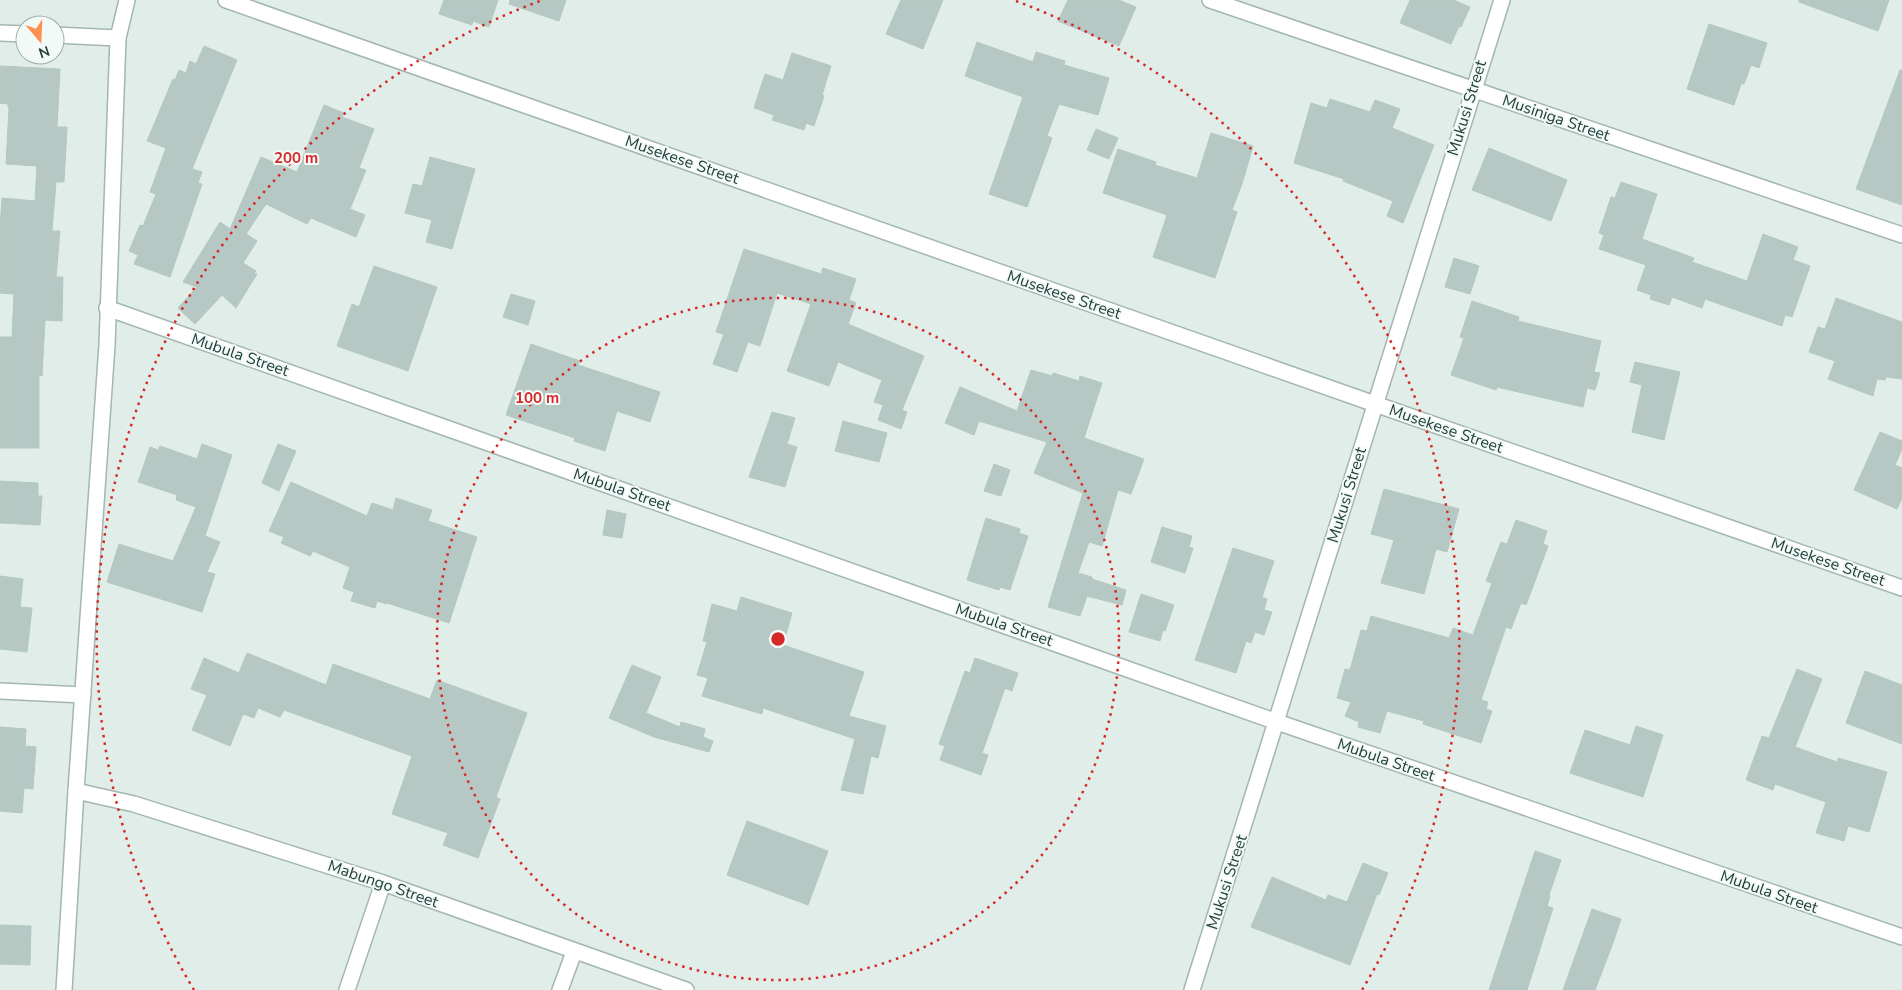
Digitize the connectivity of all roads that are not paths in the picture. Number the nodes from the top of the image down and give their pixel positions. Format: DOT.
graph roads {
  1 [pos="126,0"];
  2 [pos="226,0"];
  3 [pos="1210,0"];
  4 [pos="1502,0"];
  5 [pos="0,34"];
  6 [pos="15,34"];
  7 [pos="65,35"];
  8 [pos="118,38"];
  9 [pos="1473,89"];
  10 [pos="1902,235"];
  11 [pos="107,308"];
  12 [pos="1375,404"];
  13 [pos="1902,588"];
  14 [pos="0,691"];
  15 [pos="83,696"];
  16 [pos="1277,722"];
  17 [pos="76,791"];
  18 [pos="383,883"];
  19 [pos="1902,938"];
  20 [pos="574,952"];
  21 [pos="64,990"];
  22 [pos="347,990"];
  23 [pos="560,990"];
  24 [pos="686,990"];
  25 [pos="1192,990"];
  1 -- 8 [label="street"];
  2 -- 12 [label="street, Musekese Street"];
  3 -- 9 [label="street, Musiniga Street"];
  4 -- 9 [label="street, Mukusi Street"];
  5 -- 6 [label="street"];
  7 -- 8 [label="street"];
  8 -- 11 [label="street"];
  9 -- 10 [label="street, Musiniga Street"];
  9 -- 12 [label="street, Mukusi Street"];
  11 -- 15 [label="street"];
  11 -- 16 [label="street, Mubula Street"];
  12 -- 13 [label="street, Musekese Street"];
  12 -- 16 [label="street, Mukusi Street"];
  14 -- 15 [label="street"];
  15 -- 17 [label="street"];
  16 -- 19 [label="street, Mubula Street"];
  16 -- 25 [label="street, Mukusi Street"];
  17 -- 18 [label="street, Mabungo Street"];
  17 -- 21 [label="street"];
  18 -- 20 [label="street, Mabungo Street"];
  18 -- 22 [label="street"];
  20 -- 23 [label="street"];
  20 -- 24 [label="street, Mabungo Street"];
}
